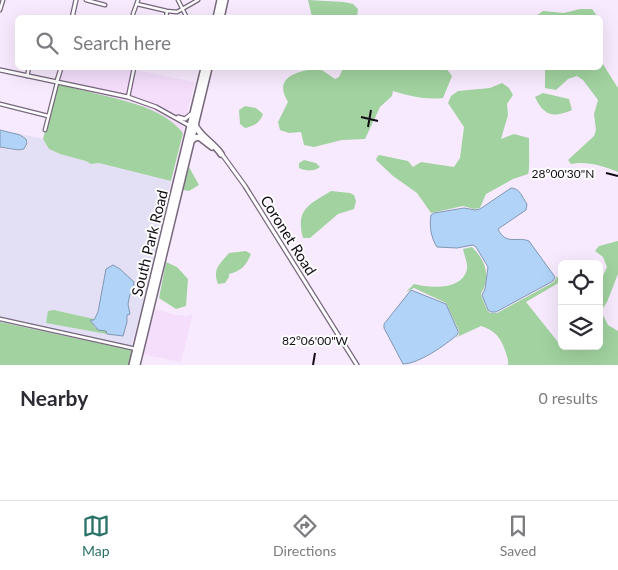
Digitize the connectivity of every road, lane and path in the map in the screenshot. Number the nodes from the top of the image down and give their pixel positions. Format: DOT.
graph roads {
  1 [pos="3,0"];
  2 [pos="76,0"];
  3 [pos="86,0"];
  4 [pos="138,0"];
  5 [pos="178,0"];
  6 [pos="198,0"];
  7 [pos="223,1"];
  8 [pos="137,4"];
  9 [pos="105,5"];
  10 [pos="183,9"];
  11 [pos="0,10"];
  12 [pos="167,12"];
  13 [pos="134,14"];
  14 [pos="73,15"];
  15 [pos="166,15"];
  16 [pos="186,15"];
  17 [pos="217,15"];
  18 [pos="221,15"];
  19 [pos="0,70"];
  20 [pos="28,70"];
  21 [pos="60,70"];
  22 [pos="134,70"];
  23 [pos="206,70"];
  24 [pos="207,70"];
  25 [pos="27,76"];
  26 [pos="57,81"];
  27 [pos="199,87"];
  28 [pos="128,97"];
  29 [pos="0,104"];
  30 [pos="193,111"];
  31 [pos="168,113"];
  32 [pos="48,116"];
  33 [pos="195,123"];
  34 [pos="192,128"];
  35 [pos="45,130"];
  36 [pos="189,139"];
  37 [pos="221,154"];
  38 [pos="185,166"];
  39 [pos="0,319"];
  40 [pos="138,349"];
  41 [pos="134,365"];
  42 [pos="357,365"];
  1 -- 11 [label="street"];
  2 -- 14 [label="street"];
  3 -- 9 [label="street"];
  4 -- 8 [label="street"];
  5 -- 10 [label="street"];
  6 -- 10 [label="street"];
  7 -- 17 [label="main road"];
  7 -- 18 [label="main road"];
  8 -- 12 [label="street"];
  8 -- 13 [label="street"];
  10 -- 12 [label="street"];
  10 -- 16 [label="street"];
  12 -- 15 [label="street"];
  19 -- 25 [label="street"];
  20 -- 25 [label="street"];
  21 -- 26 [label="street"];
  22 -- 28 [label="street"];
  23 -- 27 [label="main road"];
  24 -- 33 [label="main road"];
  25 -- 26 [label="street"];
  26 -- 28 [label="street"];
  26 -- 32 [label="street"];
  27 -- 30 [label="main road"];
  27 -- 34 [label="main road"];
  28 -- 31 [label="street"];
  29 -- 32 [label="street"];
  30 -- 31 [label="street"];
  30 -- 34 [label="main road"];
  31 -- 34 [label="street, Coronet Road"];
  31 -- 36 [label="street"];
  32 -- 35 [label="street"];
  33 -- 34 [label="main road"];
  33 -- 37 [label="main road"];
  34 -- 36 [label="main road, South Park Road"];
  34 -- 37 [label="street, Coronet Road"];
  34 -- 38 [label="main road"];
  36 -- 37 [label="main road"];
  36 -- 38 [label="main road, South Park Road"];
  36 -- 40 [label="main road, South Park Road"];
  37 -- 42 [label="street, Coronet Road"];
  38 -- 40 [label="main road, South Park Road"];
  39 -- 40 [label="street"];
  40 -- 41 [label="main road, South Park Road"];
}
